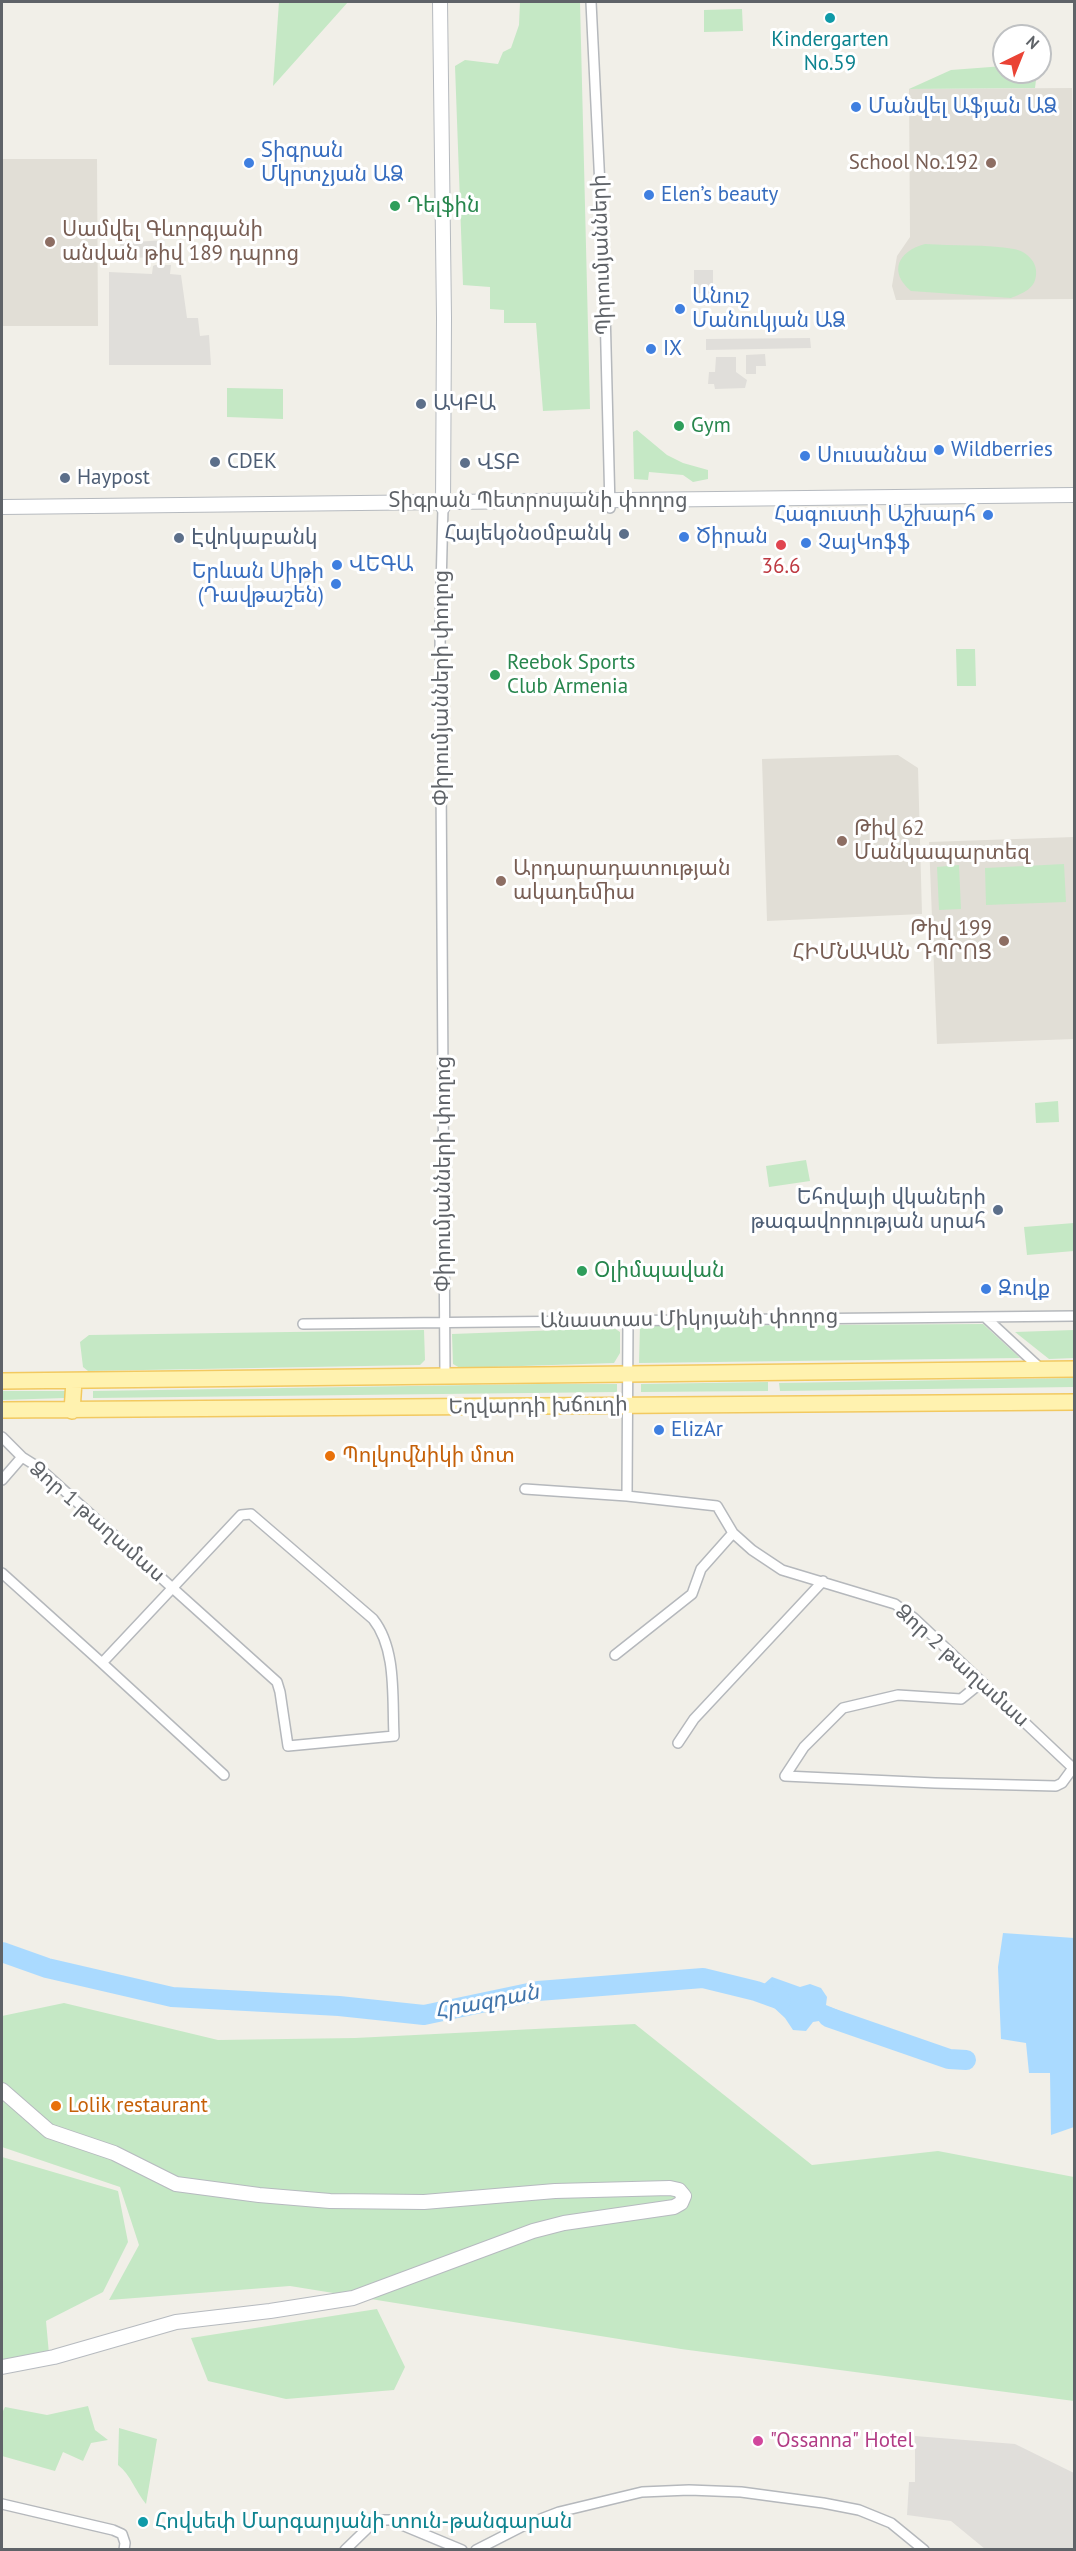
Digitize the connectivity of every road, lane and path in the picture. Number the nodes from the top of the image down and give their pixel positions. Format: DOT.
graph roads {
  1 [pos="440,2"];
  2 [pos="591,2"];
  3 [pos="1074,495"];
  4 [pos="443,504"];
  5 [pos="1074,504"];
  6 [pos="610,505"];
  7 [pos="2,507"];
  8 [pos="2,513"];
  9 [pos="1074,1316"];
  10 [pos="986,1318"];
  11 [pos="628,1320"];
  12 [pos="444,1322"];
  13 [pos="303,1324"];
  14 [pos="1042,1369"];
  15 [pos="1074,1369"];
  16 [pos="628,1373"];
  17 [pos="445,1375"];
  18 [pos="2,1381"];
  19 [pos="74,1381"];
  20 [pos="1074,1402"];
  21 [pos="628,1405"];
  22 [pos="2,1410"];
  23 [pos="72,1411"];
  24 [pos="2,1437"];
  25 [pos="22,1457"];
  26 [pos="2,1480"];
  27 [pos="525,1489"];
  28 [pos="627,1496"];
  29 [pos="733,1533"];
  30 [pos="2,1573"];
  31 [pos="823,1581"];
  32 [pos="172,1588"];
  33 [pos="615,1655"];
  34 [pos="102,1663"];
  35 [pos="982,1682"];
  36 [pos="678,1743"];
  37 [pos="1074,1769"];
  38 [pos="224,1775"];
  39 [pos="2,2090"];
  40 [pos="2,2367"];
  41 [pos="2,2504"];
  42 [pos="124,2550"];
  43 [pos="345,2550"];
  44 [pos="462,2550"];
  45 [pos="477,2550"];
  46 [pos="924,2550"];
  1 -- 4 [label="main road, Փիրումյանների փողոց"];
  2 -- 6 [label="street, Պիրումյանների"];
  3 -- 6 [label="main road, Տիգրան Պետրոսյանի փողոց"];
  4 -- 6 [label="main road, Տիգրան Պետրոսյանի փողոց"];
  4 -- 7 [label="main road, Տիգրան Պետրոսյանի փողոց"];
  4 -- 8 [label="main road, Տիգրան Պետրոսյանի փողոց"];
  4 -- 12 [label="street, Փիրումյանների փողոց"];
  5 -- 6 [label="main road, Տիգրան Պետրոսյանի փողոց"];
  9 -- 10 [label="street, Անաստաս Միկոյանի փողոց"];
  10 -- 11 [label="street, Անաստաս Միկոյանի փողոց"];
  10 -- 14 [label="street"];
  11 -- 12 [label="street, Անաստաս Միկոյանի փողոց"];
  11 -- 16 [label="street"];
  12 -- 13 [label="street, Անաստաս Միկոյանի փողոց"];
  12 -- 17 [label="street, Փիրումյանների փողոց"];
  14 -- 15 [label="main road, Եղվարդի խճուղի"];
  14 -- 16 [label="main road, Եղվարդի խճուղի"];
  16 -- 17 [label="main road, Եղվարդի խճուղի"];
  16 -- 21 [label="street"];
  17 -- 19 [label="main road, Եղվարդի խճուղի"];
  18 -- 19 [label="main road, Եղվարդի խճուղի"];
  19 -- 23 [label="main road"];
  20 -- 21 [label="main road, Եղվարդի խճուղի"];
  21 -- 23 [label="main road, Եղվարդի խճուղի"];
  21 -- 28 [label="street"];
  22 -- 23 [label="main road, Եղվարդի խճուղի"];
  24 -- 25 [label="street, Ձոր 1 թաղամաս"];
  25 -- 26 [label="street, Ձոր 1 թաղամաս"];
  25 -- 32 [label="street, Ձոր 1 թաղամաս"];
  27 -- 28 [label="street"];
  28 -- 29 [label="street, Ձոր 2 թաղամաս"];
  29 -- 31 [label="street, Ձոր 2 թաղամաս"];
  29 -- 33 [label="street"];
  30 -- 34 [label="street"];
  31 -- 35 [label="street, Ձոր 2 թաղամաս"];
  31 -- 36 [label="street"];
  32 -- 32 [label="street, Ձոր 1 թաղամաս"];
  32 -- 34 [label="street, Ձոր 1 թաղամաս"];
  34 -- 38 [label="street"];
  35 -- 37 [label="street, Ձոր 2 թաղամաս"];
  35 -- 37 [label="street, Ձոր 2 թաղամաս"];
  39 -- 40 [label="main road"];
  41 -- 42 [label="street"];
  43 -- 44 [label="street"];
  45 -- 46 [label="street"];
}
